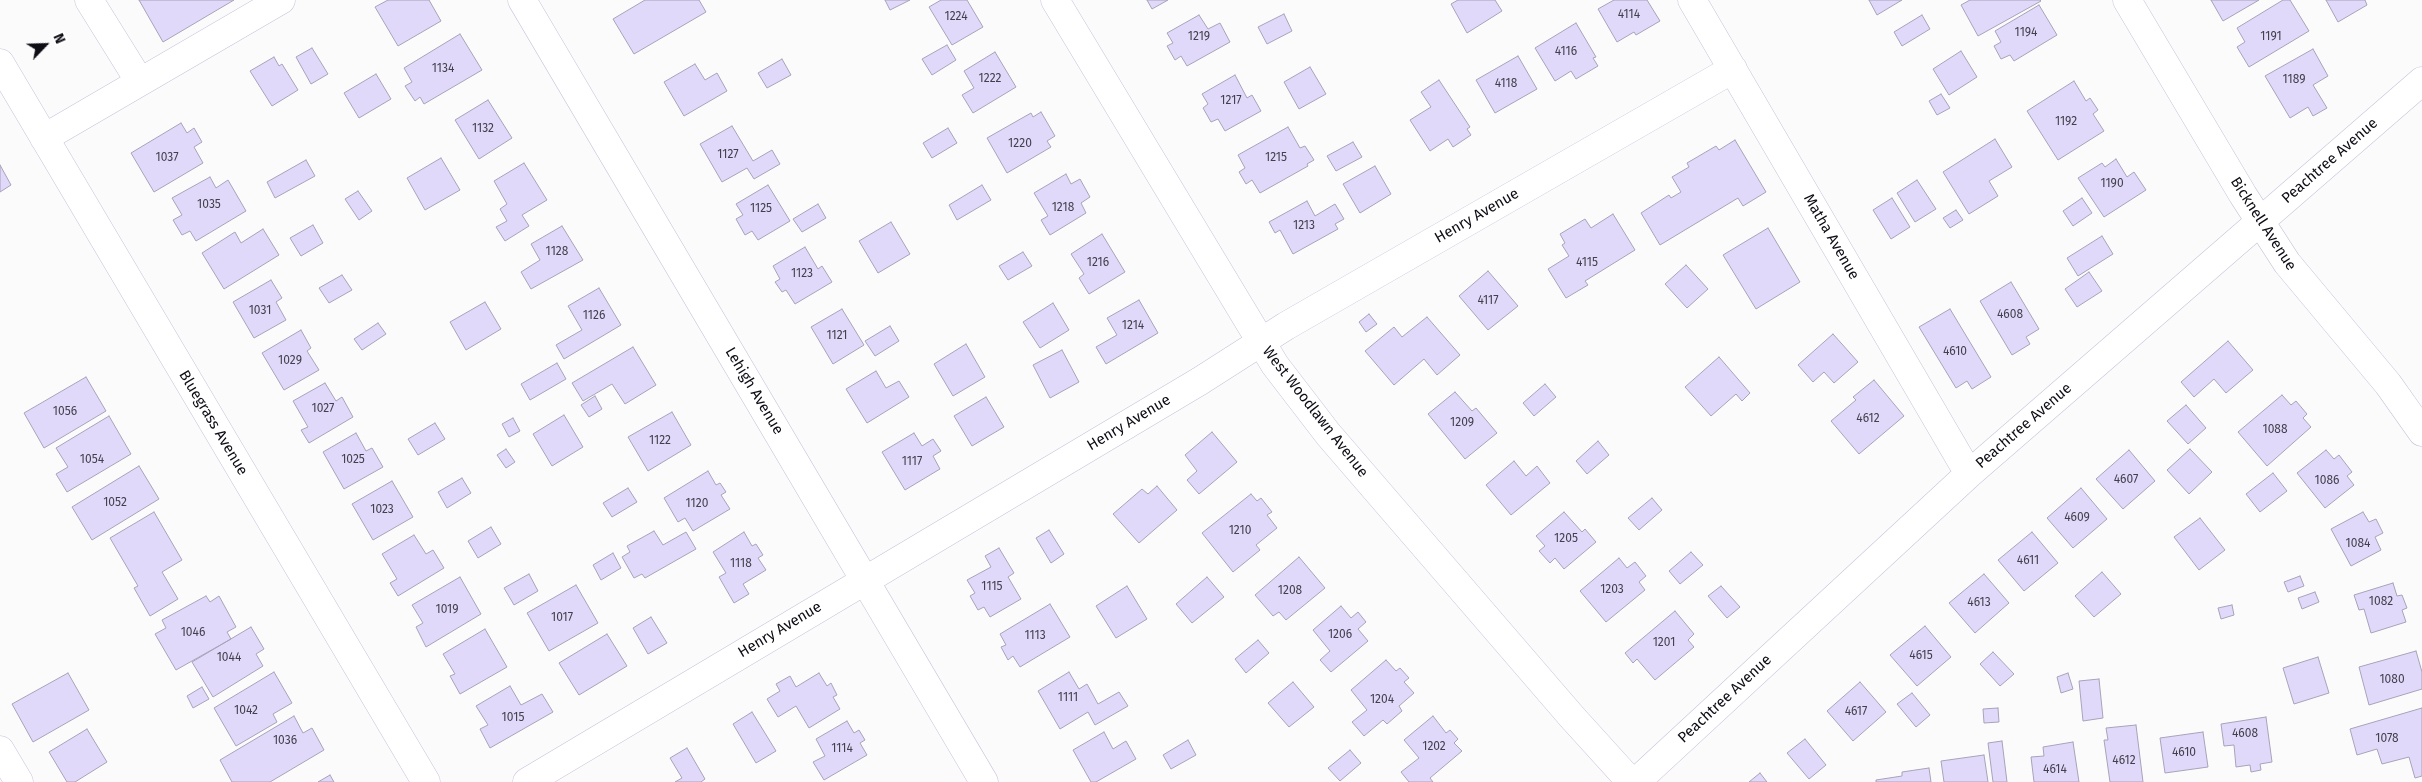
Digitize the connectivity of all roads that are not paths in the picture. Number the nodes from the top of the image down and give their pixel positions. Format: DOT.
graph roads {
  1 [pos="89,0"];
  2 [pos="281,0"];
  3 [pos="522,0"];
  4 [pos="1055,0"];
  5 [pos="1692,0"];
  6 [pos="2127,0"];
  7 [pos="0,63"];
  8 [pos="1733,68"];
  9 [pos="2422,81"];
  10 [pos="140,82"];
  11 [pos="44,138"];
  12 [pos="2260,222"];
  13 [pos="1260,343"];
  14 [pos="2420,426"];
  15 [pos="1969,474"];
  16 [pos="865,579"];
  17 [pos="0,750"];
  18 [pos="19,782"];
  19 [pos="426,782"];
  20 [pos="527,782"];
  21 [pos="984,782"];
  22 [pos="1631,782"];
  23 [pos="1636,782"];
  1 -- 10 [label="street"];
  2 -- 10 [label="street"];
  3 -- 16 [label="street, Lehigh Avenue"];
  4 -- 13 [label="street, West Woodlawn Avenue"];
  5 -- 8 [label="street, Matha Avenue"];
  6 -- 12 [label="street, Bicknell Avenue"];
  7 -- 11 [label="street, Bluegrass Avenue"];
  8 -- 13 [label="street, Henry Avenue"];
  8 -- 15 [label="street, Matha Avenue"];
  9 -- 12 [label="street, Peachtree Avenue"];
  10 -- 11 [label="street"];
  11 -- 19 [label="street, Bluegrass Avenue"];
  12 -- 14 [label="street, Bicknell Avenue"];
  12 -- 15 [label="street, Peachtree Avenue"];
  13 -- 16 [label="street, Henry Avenue"];
  13 -- 22 [label="street, West Woodlawn Avenue"];
  15 -- 23 [label="street, Peachtree Avenue"];
  16 -- 20 [label="street, Henry Avenue"];
  16 -- 21 [label="street, Lehigh Avenue"];
  17 -- 18 [label="street"];
}
